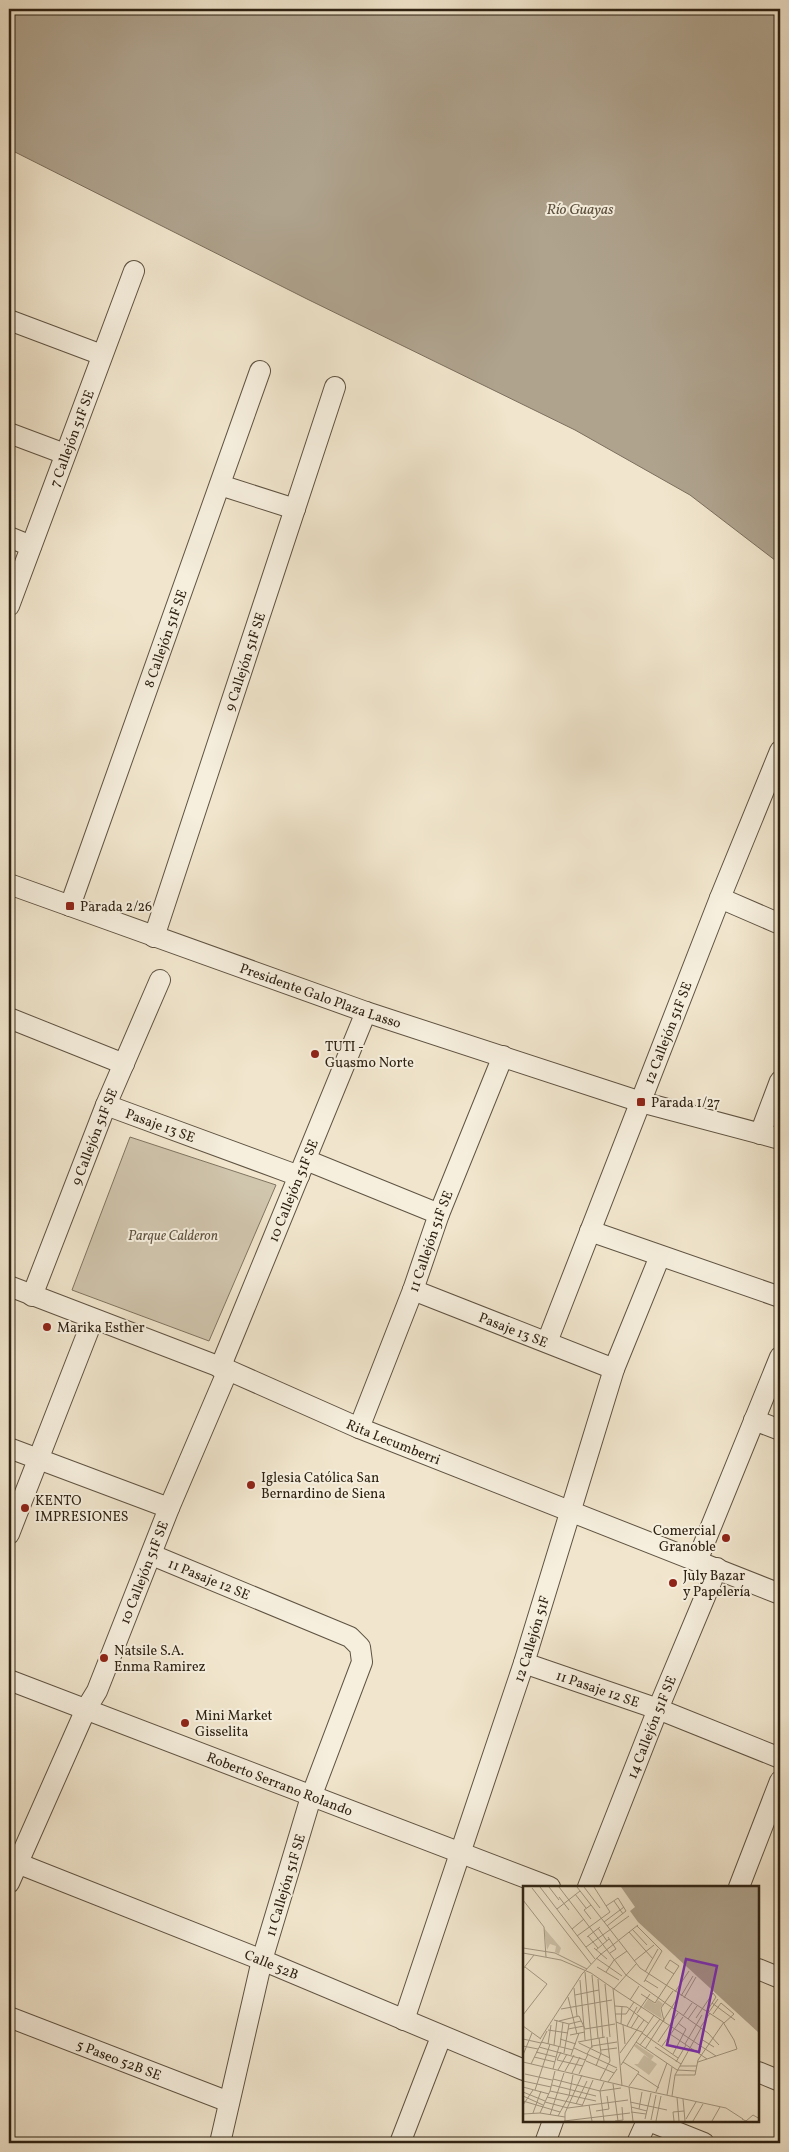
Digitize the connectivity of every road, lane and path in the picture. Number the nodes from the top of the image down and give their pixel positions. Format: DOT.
graph roads {
  1 [pos="134,271"];
  2 [pos="9,320"];
  3 [pos="102,355"];
  4 [pos="260,371"];
  5 [pos="335,387"];
  6 [pos="9,433"];
  7 [pos="65,454"];
  8 [pos="220,484"];
  9 [pos="295,509"];
  10 [pos="9,538"];
  11 [pos="31,546"];
  12 [pos="9,606"];
  13 [pos="780,751"];
  14 [pos="9,884"];
  15 [pos="720,898"];
  16 [pos="70,906"];
  17 [pos="780,924"];
  18 [pos="154,937"];
  19 [pos="160,980"];
  20 [pos="366,1012"];
  21 [pos="9,1018"];
  22 [pos="503,1056"];
  23 [pos="124,1064"];
  24 [pos="780,1081"];
  25 [pos="640,1102"];
  26 [pos="106,1105"];
  27 [pos="760,1134"];
  28 [pos="780,1139"];
  29 [pos="303,1168"];
  30 [pos="439,1214"];
  31 [pos="590,1231"];
  32 [pos="660,1256"];
  33 [pos="9,1286"];
  34 [pos="413,1290"];
  35 [pos="32,1296"];
  36 [pos="780,1297"];
  37 [pos="93,1319"];
  38 [pos="547,1342"];
  39 [pos="780,1357"];
  40 [pos="224,1369"];
  41 [pos="614,1369"];
  42 [pos="754,1420"];
  43 [pos="359,1428"];
  44 [pos="780,1430"];
  45 [pos="9,1448"];
  46 [pos="39,1458"];
  47 [pos="169,1508"];
  48 [pos="571,1511"];
  49 [pos="9,1534"];
  50 [pos="152,1555"];
  51 [pos="697,1560"];
  52 [pos="717,1568"];
  53 [pos="780,1594"];
  54 [pos="362,1662"];
  55 [pos="524,1663"];
  56 [pos="9,1680"];
  57 [pos="86,1709"];
  58 [pos="658,1709"];
  59 [pos="780,1758"];
  60 [pos="780,1781"];
  61 [pos="312,1797"];
  62 [pos="773,1819"];
  63 [pos="461,1853"];
  64 [pos="17,1863"];
  65 [pos="9,1883"];
  66 [pos="547,1886"];
  67 [pos="588,1886"];
  68 [pos="740,1886"];
  69 [pos="262,1960"];
  70 [pos="759,1969"];
  71 [pos="780,1978"];
  72 [pos="9,2017"];
  73 [pos="404,2020"];
  74 [pos="441,2037"];
  75 [pos="523,2070"];
  76 [pos="759,2072"];
  77 [pos="780,2081"];
  78 [pos="229,2102"];
  79 [pos="552,2122"];
  80 [pos="648,2122"];
  81 [pos="651,2122"];
  82 [pos="220,2143"];
  83 [pos="400,2143"];
  84 [pos="545,2143"];
  85 [pos="637,2143"];
  86 [pos="704,2143"];
  1 -- 3 [label="street, 7 Callejón 51F SE"];
  2 -- 3 [label="street"];
  3 -- 7 [label="street, 7 Callejón 51F SE"];
  4 -- 8 [label="street, 8 Callejón 51F SE"];
  5 -- 9 [label="street, 9 Callejón 51F SE"];
  6 -- 7 [label="street"];
  7 -- 11 [label="street, 7 Callejón 51F SE"];
  8 -- 9 [label="street"];
  8 -- 16 [label="street, 8 Callejón 51F SE"];
  9 -- 18 [label="street, 9 Callejón 51F SE"];
  10 -- 11 [label="street"];
  11 -- 12 [label="street, 7 Callejón 51F SE"];
  13 -- 15 [label="street, 12 Callejón 51F SE"];
  14 -- 16 [label="street, Presidente Galo Plaza Lasso"];
  15 -- 17 [label="street"];
  15 -- 25 [label="street, 12 Callejón 51F SE"];
  16 -- 18 [label="street, Presidente Galo Plaza Lasso"];
  18 -- 20 [label="street, Presidente Galo Plaza Lasso"];
  19 -- 23 [label="street, 9 Callejón 51F SE"];
  20 -- 22 [label="street, Presidente Galo Plaza Lasso"];
  20 -- 29 [label="street, 10 Callejón 51F SE"];
  21 -- 23 [label="street"];
  22 -- 25 [label="street, Presidente Galo Plaza Lasso"];
  22 -- 30 [label="street, 11 Callejón 51F SE"];
  23 -- 26 [label="street, 9 Callejón 51F SE"];
  24 -- 27 [label="street"];
  25 -- 27 [label="street, Presidente Galo Plaza Lasso"];
  25 -- 31 [label="street, 12 Callejón 51F SE"];
  26 -- 29 [label="street, Pasaje 13 SE"];
  26 -- 35 [label="street, 9 Callejón 51F SE"];
  27 -- 28 [label="street, Presidente Galo Plaza Lasso"];
  29 -- 30 [label="street, Pasaje 13 SE"];
  29 -- 40 [label="street, 10 Callejón 51F SE"];
  30 -- 34 [label="street, 11 Callejón 51F SE"];
  31 -- 32 [label="street"];
  31 -- 38 [label="street, 12 Callejón 51F SE"];
  32 -- 36 [label="street"];
  32 -- 41 [label="street, 12 Callejón 51F"];
  33 -- 35 [label="street, Rita Lecumberri"];
  34 -- 38 [label="street, Pasaje 13 SE"];
  34 -- 43 [label="street, 11 Callejón 51F SE"];
  35 -- 37 [label="street, Rita Lecumberri"];
  37 -- 40 [label="street, Rita Lecumberri"];
  37 -- 46 [label="street"];
  38 -- 41 [label="street, Pasaje 13 SE"];
  39 -- 42 [label="street"];
  40 -- 43 [label="street, Rita Lecumberri"];
  40 -- 47 [label="street, 10 Callejón 51F SE"];
  41 -- 48 [label="street, 12 Callejón 51F"];
  42 -- 44 [label="street"];
  42 -- 51 [label="street"];
  43 -- 48 [label="street, Rita Lecumberri"];
  45 -- 46 [label="street"];
  46 -- 47 [label="street"];
  46 -- 49 [label="street"];
  47 -- 50 [label="street, 10 Callejón 51F SE"];
  48 -- 51 [label="street, Rita Lecumberri"];
  48 -- 55 [label="street, 12 Callejón 51F"];
  50 -- 54 [label="street, 11 Pasaje 12 SE"];
  50 -- 57 [label="street, 10 Callejón 51F SE"];
  51 -- 52 [label="street, Rita Lecumberri"];
  52 -- 53 [label="street, Rita Lecumberri"];
  52 -- 58 [label="street, 14 Callejón 51F SE"];
  54 -- 61 [label="street, 11 Callejón 51F SE"];
  55 -- 58 [label="street, 11 Pasaje 12 SE"];
  55 -- 63 [label="street, 12 Callejón 51F"];
  56 -- 57 [label="street, Roberto Serrano Rolando"];
  57 -- 61 [label="street, Roberto Serrano Rolando"];
  57 -- 64 [label="street, 10 Callejón 51F SE"];
  58 -- 59 [label="street, 11 Pasaje 12 SE"];
  58 -- 67 [label="street, 14 Callejón 51F SE"];
  60 -- 62 [label="street"];
  61 -- 63 [label="street, Roberto Serrano Rolando"];
  61 -- 69 [label="street, 11 Callejón 51F SE"];
  62 -- 68 [label="street"];
  63 -- 66 [label="street, Roberto Serrano Rolando"];
  63 -- 73 [label="street, 12 Callejón 51F"];
  64 -- 65 [label="street, 10 Callejón 51F SE"];
  64 -- 69 [label="street, Calle 52B"];
  69 -- 73 [label="street, Calle 52B"];
  69 -- 78 [label="street, 11 Callejón 51F SE"];
  70 -- 71 [label="street"];
  72 -- 78 [label="street, 5 Paseo 52B SE"];
  73 -- 74 [label="street, Calle 52B"];
  74 -- 75 [label="street, Calle 52B"];
  74 -- 83 [label="street"];
  76 -- 77 [label="street"];
  78 -- 82 [label="street, 11 Callejón 51F SE"];
  79 -- 84 [label="street"];
  80 -- 85 [label="street"];
  81 -- 86 [label="street"];
}
